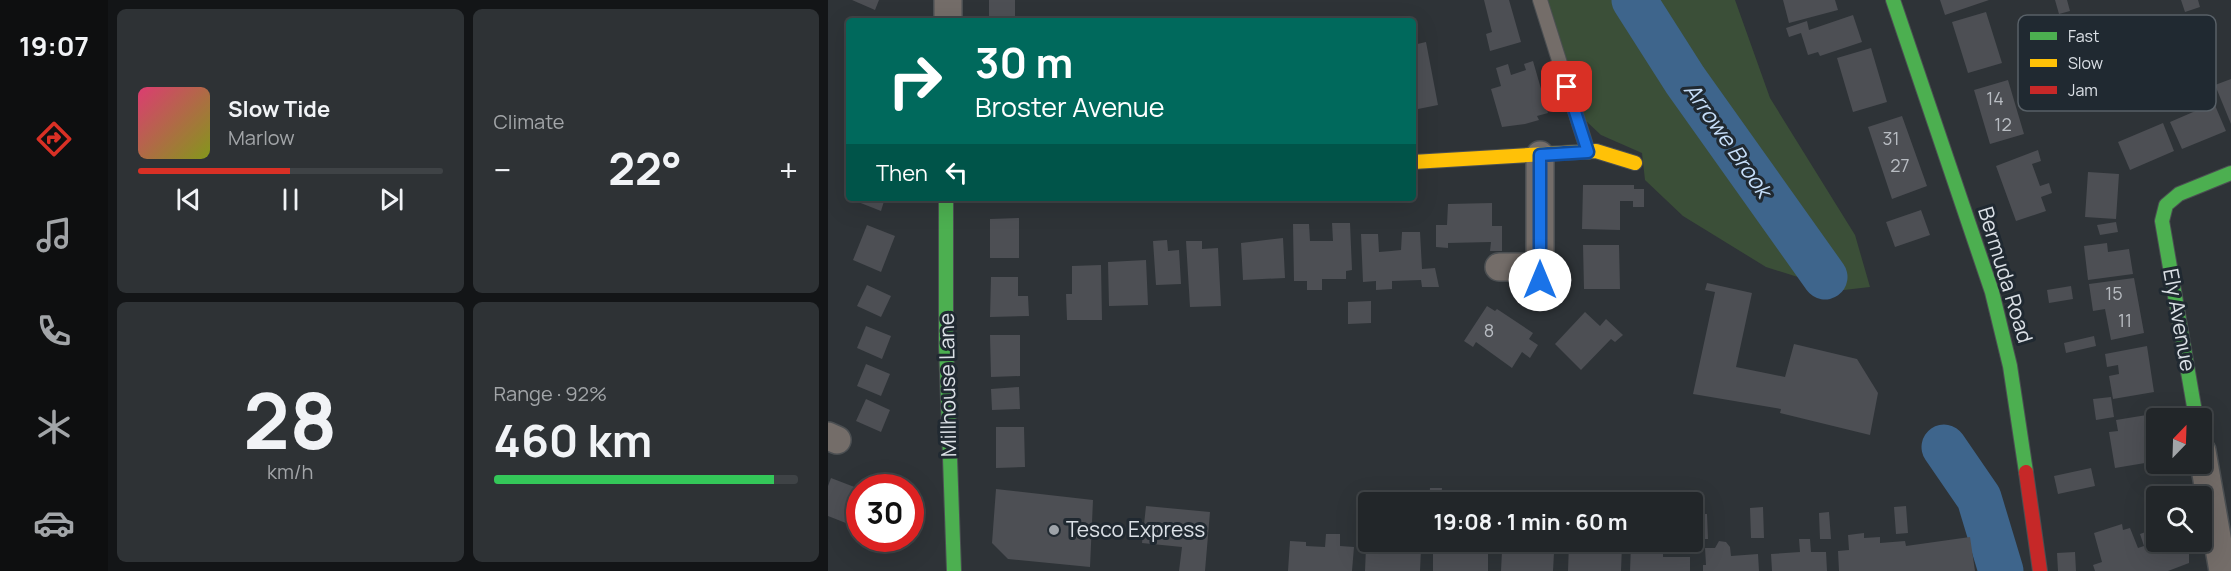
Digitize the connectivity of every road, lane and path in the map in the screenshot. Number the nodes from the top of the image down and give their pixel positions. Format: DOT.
graph roads {
  1 [pos="948,0"];
  2 [pos="1540,0"];
  3 [pos="1893,0"];
  4 [pos="948,18"];
  5 [pos="1588,152"];
  6 [pos="1540,155"];
  7 [pos="1416,162"];
  8 [pos="1635,163"];
  9 [pos="2231,173"];
  10 [pos="946,201"];
  11 [pos="1498,267"];
  12 [pos="2194,408"];
  13 [pos="2206,474"];
  14 [pos="954,571"];
  15 [pos="2040,571"];
  16 [pos="2223,571"];
  1 -- 4 [label="street"];
  2 -- 5 [label="lane"];
  3 -- 15 [label="street, Bermuda Road"];
  5 -- 6 [label="street"];
  5 -- 8 [label="street"];
  6 -- 7 [label="street"];
  6 -- 11 [label="street"];
  9 -- 12 [label="street, Ely Avenue"];
  10 -- 14 [label="street, Millhouse Lane"];
  13 -- 16 [label="street"];
}
